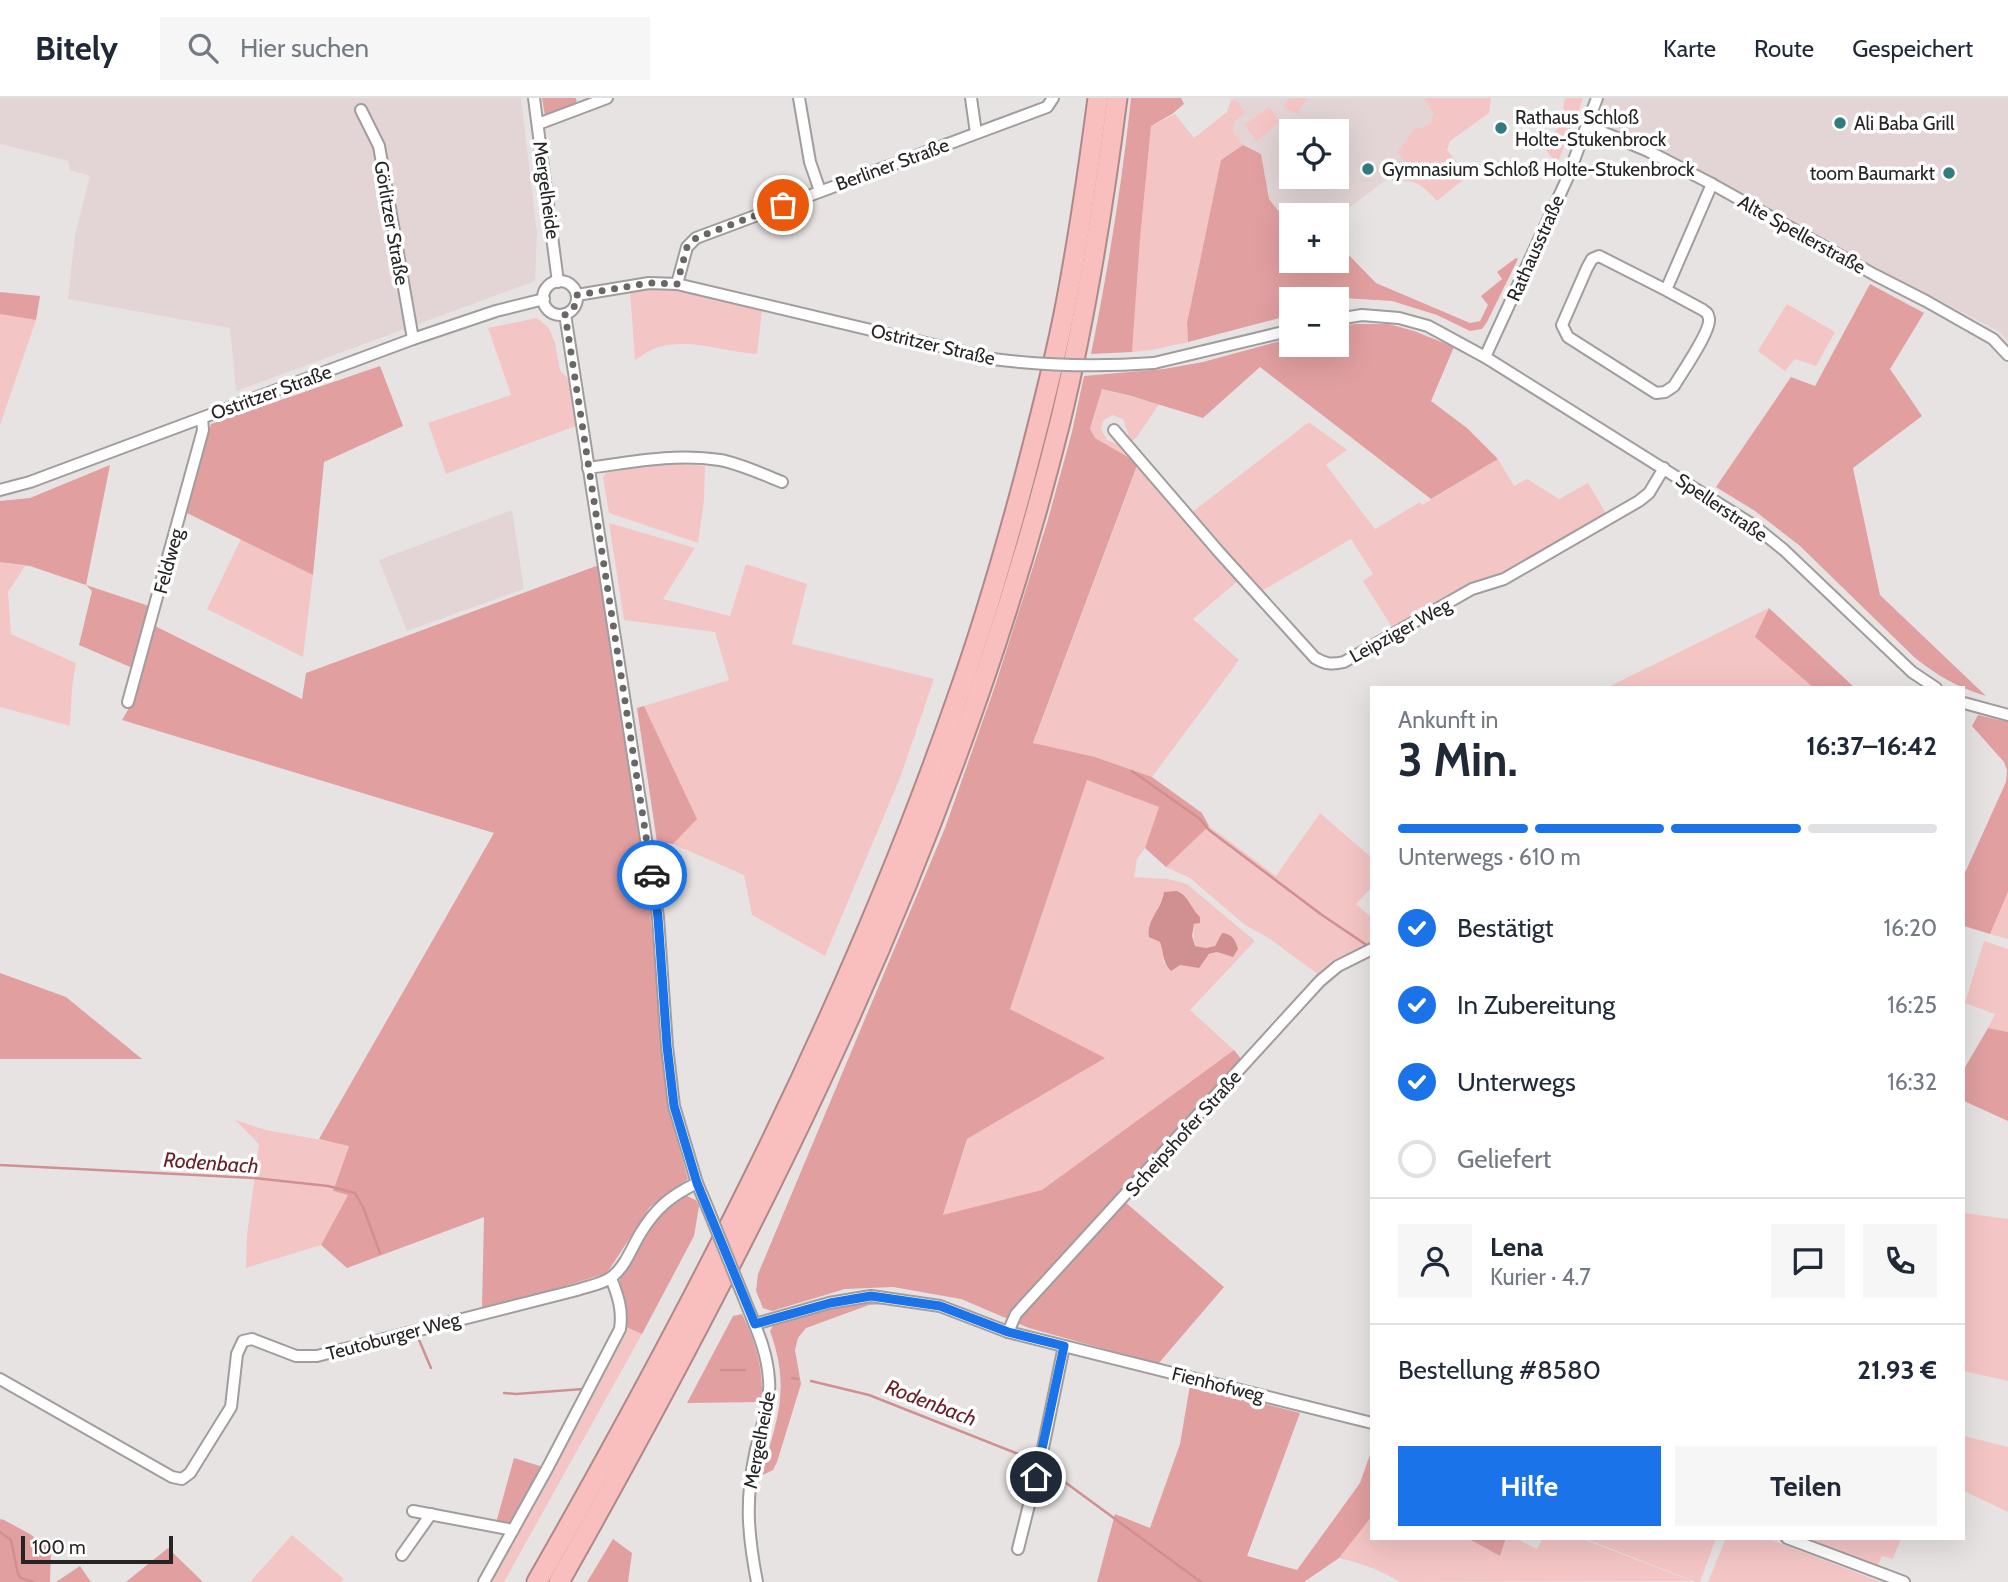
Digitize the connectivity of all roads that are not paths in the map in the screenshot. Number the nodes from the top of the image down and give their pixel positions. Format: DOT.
graph roads {
  1 [pos="534,98"];
  2 [pos="607,98"];
  3 [pos="799,98"];
  4 [pos="971,98"];
  5 [pos="1053,98"];
  6 [pos="1098,98"];
  7 [pos="1117,98"];
  8 [pos="1597,98"];
  9 [pos="361,110"];
  10 [pos="538,124"];
  11 [pos="1588,126"];
  12 [pos="976,133"];
  13 [pos="1712,184"];
  14 [pos="820,191"];
  15 [pos="558,282"];
  16 [pos="677,284"];
  17 [pos="1666,290"];
  18 [pos="577,295"];
  19 [pos="544,299"];
  20 [pos="565,314"];
  21 [pos="1349,317"];
  22 [pos="1279,333"];
  23 [pos="413,339"];
  24 [pos="2008,355"];
  25 [pos="1485,357"];
  26 [pos="202,418"];
  27 [pos="1114,430"];
  28 [pos="588,468"];
  29 [pos="1664,468"];
  30 [pos="782,482"];
  31 [pos="0,490"];
  32 [pos="1933,686"];
  33 [pos="128,702"];
  34 [pos="1965,707"];
  35 [pos="2008,715"];
  36 [pos="1370,951"];
  37 [pos="697,1183"];
  38 [pos="611,1278"];
  39 [pos="755,1324"];
  40 [pos="1008,1332"];
  41 [pos="1064,1346"];
  42 [pos="0,1379"];
  43 [pos="1370,1422"];
  44 [pos="413,1511"];
  45 [pos="432,1514"];
  46 [pos="513,1530"];
  47 [pos="1792,1540"];
  48 [pos="1018,1549"];
  49 [pos="402,1555"];
  50 [pos="484,1582"];
  51 [pos="537,1582"];
  52 [pos="559,1582"];
  53 [pos="757,1582"];
  54 [pos="1904,1582"];
  1 -- 10 [label="street, Mergelheide"];
  2 -- 10 [label="street"];
  3 -- 14 [label="street"];
  4 -- 12 [label="street"];
  5 -- 12 [label="street, Berliner Straße"];
  6 -- 51 [label="highway"];
  7 -- 52 [label="highway"];
  8 -- 11 [label="street, Rathausstraße"];
  9 -- 23 [label="street, Görlitzer Straße"];
  10 -- 15 [label="street, Mergelheide"];
  11 -- 13 [label="street, Alte Spellerstraße"];
  11 -- 25 [label="street, Rathausstraße"];
  12 -- 14 [label="street, Berliner Straße"];
  13 -- 17 [label="street"];
  13 -- 24 [label="street, Alte Spellerstraße"];
  14 -- 16 [label="street, Berliner Straße"];
  15 -- 18 [label="street"];
  15 -- 19 [label="street"];
  16 -- 18 [label="street, Ostritzer Straße"];
  16 -- 22 [label="street, Ostritzer Straße, bridge"];
  17 -- 17 [label="street"];
  18 -- 20 [label="street"];
  19 -- 20 [label="street"];
  19 -- 23 [label="street, Ostritzer Straße"];
  20 -- 28 [label="street, Mergelheide"];
  21 -- 25 [label="street"];
  23 -- 26 [label="street, Ostritzer Straße"];
  25 -- 29 [label="street, Spellerstraße"];
  26 -- 31 [label="street, Ostritzer Straße"];
  26 -- 33 [label="street, Feldweg"];
  27 -- 29 [label="street, Leipziger Weg"];
  28 -- 30 [label="street"];
  28 -- 37 [label="street, Mergelheide"];
  29 -- 32 [label="street, Spellerstraße"];
  34 -- 35 [label="street"];
  36 -- 40 [label="street, Scheipshofer Straße"];
  37 -- 38 [label="street"];
  37 -- 39 [label="street, Mergelheide, bridge"];
  38 -- 42 [label="street, Teutoburger Weg"];
  38 -- 46 [label="street"];
  39 -- 40 [label="street, Fienhofweg"];
  39 -- 53 [label="street, Mergelheide"];
  40 -- 41 [label="street, Fienhofweg"];
  41 -- 43 [label="street, Fienhofweg"];
  41 -- 48 [label="street"];
  44 -- 45 [label="street"];
  45 -- 46 [label="street"];
  45 -- 49 [label="street"];
  46 -- 50 [label="street"];
  47 -- 54 [label="street"];
}
